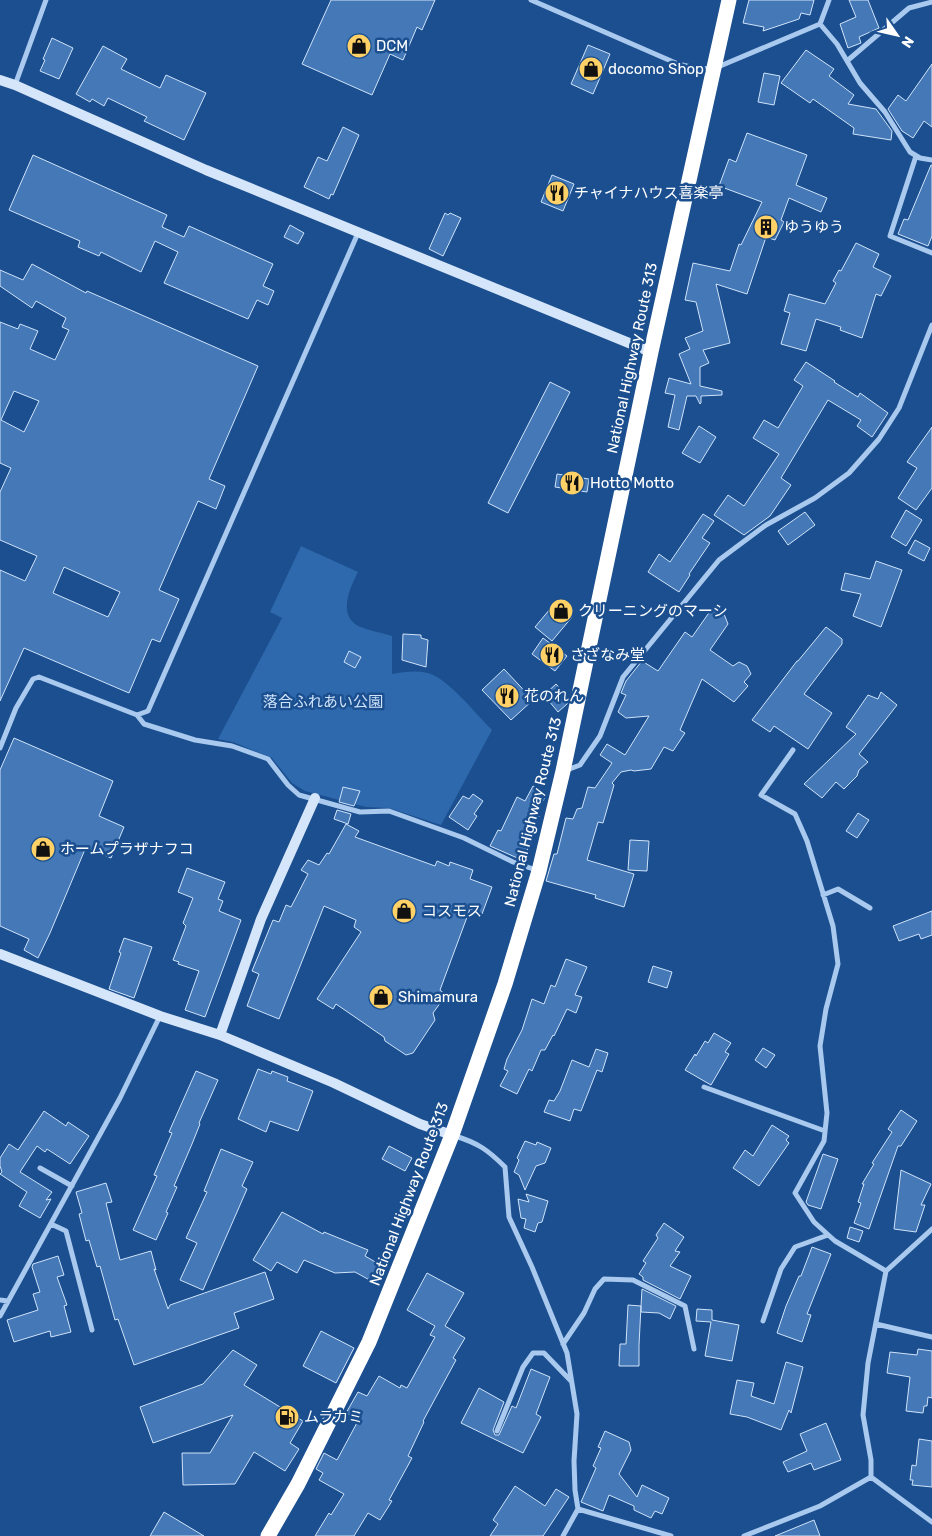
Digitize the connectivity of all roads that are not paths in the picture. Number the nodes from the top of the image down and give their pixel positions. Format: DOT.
graph roads {
  1 [pos="46,0"];
  2 [pos="531,0"];
  3 [pos="729,0"];
  4 [pos="829,0"];
  5 [pos="932,2"];
  6 [pos="820,24"];
  7 [pos="847,61"];
  8 [pos="713,69"];
  9 [pos="0,80"];
  10 [pos="15,85"];
  11 [pos="916,156"];
  12 [pos="932,160"];
  13 [pos="358,232"];
  14 [pos="932,253"];
  15 [pos="932,327"];
  16 [pos="651,352"];
  17 [pos="137,715"];
  18 [pos="0,748"];
  19 [pos="793,750"];
  20 [pos="563,771"];
  21 [pos="315,798"];
  22 [pos="539,872"];
  23 [pos="823,895"];
  24 [pos="870,908"];
  25 [pos="0,954"];
  26 [pos="160,1016"];
  27 [pos="220,1035"];
  28 [pos="704,1087"];
  29 [pos="825,1131"];
  30 [pos="452,1135"];
  31 [pos="40,1168"];
  32 [pos="72,1186"];
  33 [pos="51,1224"];
  34 [pos="932,1229"];
  35 [pos="828,1235"];
  36 [pos="886,1271"];
  37 [pos="0,1300"];
  38 [pos="8,1301"];
  39 [pos="0,1316"];
  40 [pos="763,1321"];
  41 [pos="876,1324"];
  42 [pos="92,1330"];
  43 [pos="932,1337"];
  44 [pos="563,1344"];
  45 [pos="694,1349"];
  46 [pos="571,1382"];
  47 [pos="497,1431"];
  48 [pos="871,1477"];
  49 [pos="578,1509"];
  50 [pos="932,1522"];
  51 [pos="661,1535"];
  52 [pos="268,1536"];
  53 [pos="562,1536"];
  54 [pos="671,1536"];
  55 [pos="744,1536"];
  1 -- 10 [label="street"];
  2 -- 8 [label="street"];
  3 -- 8 [label="highway, National Highway Route 313"];
  4 -- 6 [label="street"];
  5 -- 7 [label="street"];
  6 -- 7 [label="street"];
  6 -- 8 [label="street"];
  7 -- 11 [label="street"];
  8 -- 16 [label="highway, National Highway Route 313"];
  9 -- 10 [label="street"];
  10 -- 13 [label="street"];
  11 -- 12 [label="street"];
  11 -- 14 [label="street"];
  13 -- 16 [label="street"];
  13 -- 17 [label="street"];
  15 -- 20 [label="street"];
  16 -- 20 [label="highway, National Highway Route 313"];
  17 -- 18 [label="street"];
  17 -- 21 [label="street"];
  19 -- 23 [label="street"];
  20 -- 22 [label="highway, National Highway Route 313"];
  21 -- 22 [label="street"];
  21 -- 27 [label="street"];
  22 -- 30 [label="highway, National Highway Route 313"];
  23 -- 24 [label="street"];
  23 -- 29 [label="street"];
  25 -- 26 [label="street"];
  26 -- 27 [label="street"];
  26 -- 32 [label="street"];
  27 -- 30 [label="street"];
  28 -- 29 [label="street"];
  29 -- 35 [label="street"];
  30 -- 44 [label="street"];
  30 -- 52 [label="highway, National Highway Route 313"];
  31 -- 32 [label="street"];
  32 -- 33 [label="street"];
  33 -- 38 [label="street"];
  33 -- 42 [label="street"];
  34 -- 36 [label="street"];
  35 -- 36 [label="street"];
  35 -- 40 [label="street"];
  36 -- 41 [label="street"];
  37 -- 38 [label="street"];
  38 -- 39 [label="street"];
  41 -- 43 [label="street"];
  41 -- 48 [label="street"];
  44 -- 45 [label="street"];
  44 -- 46 [label="street"];
  46 -- 47 [label="street"];
  46 -- 49 [label="street"];
  48 -- 50 [label="street"];
  48 -- 55 [label="street"];
  49 -- 51 [label="street"];
  49 -- 53 [label="street"];
  51 -- 54 [label="street"];
}
